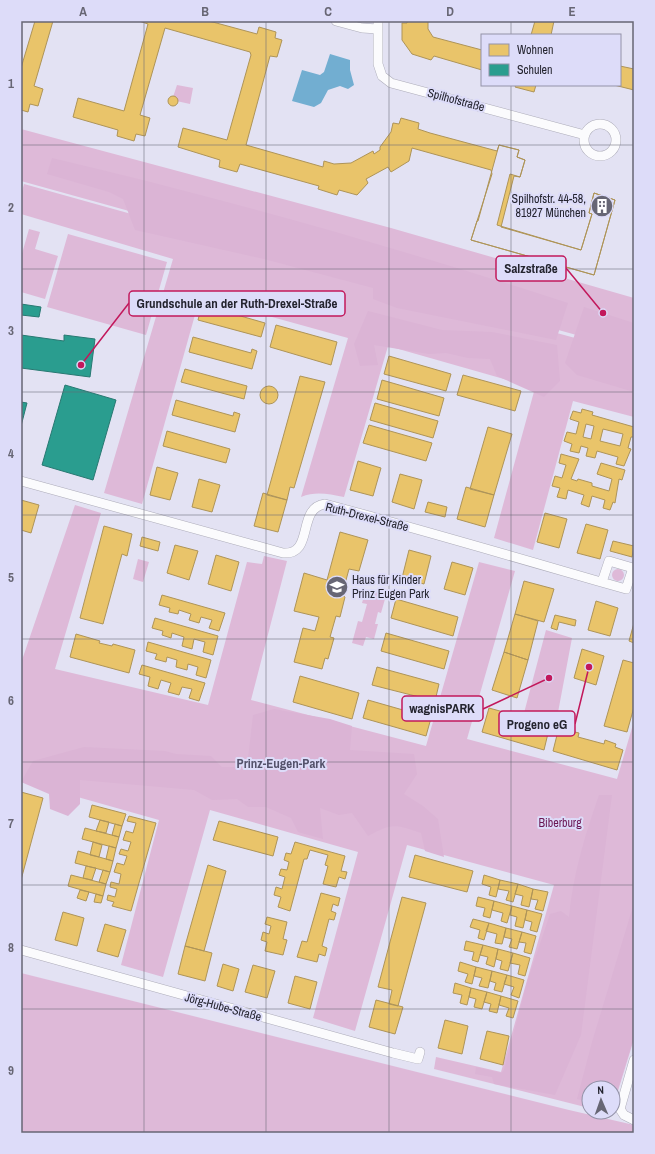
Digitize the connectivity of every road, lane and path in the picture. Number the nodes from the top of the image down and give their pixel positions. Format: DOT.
graph roads {
  1 [pos="336,21"];
  2 [pos="378,25"];
  3 [pos="585,135"];
  4 [pos="21,482"];
  5 [pos="602,582"];
  6 [pos="21,950"];
  7 [pos="420,1052"];
  8 [pos="634,1060"];
  9 [pos="634,1120"];
  1 -- 2 [label="street"];
  2 -- 3 [label="street, Spilhofstraße"];
  4 -- 5 [label="street, Ruth-Drexel-Straße"];
  6 -- 7 [label="street, Jörg-Hube-Straße"];
  8 -- 9 [label="street"];
}
